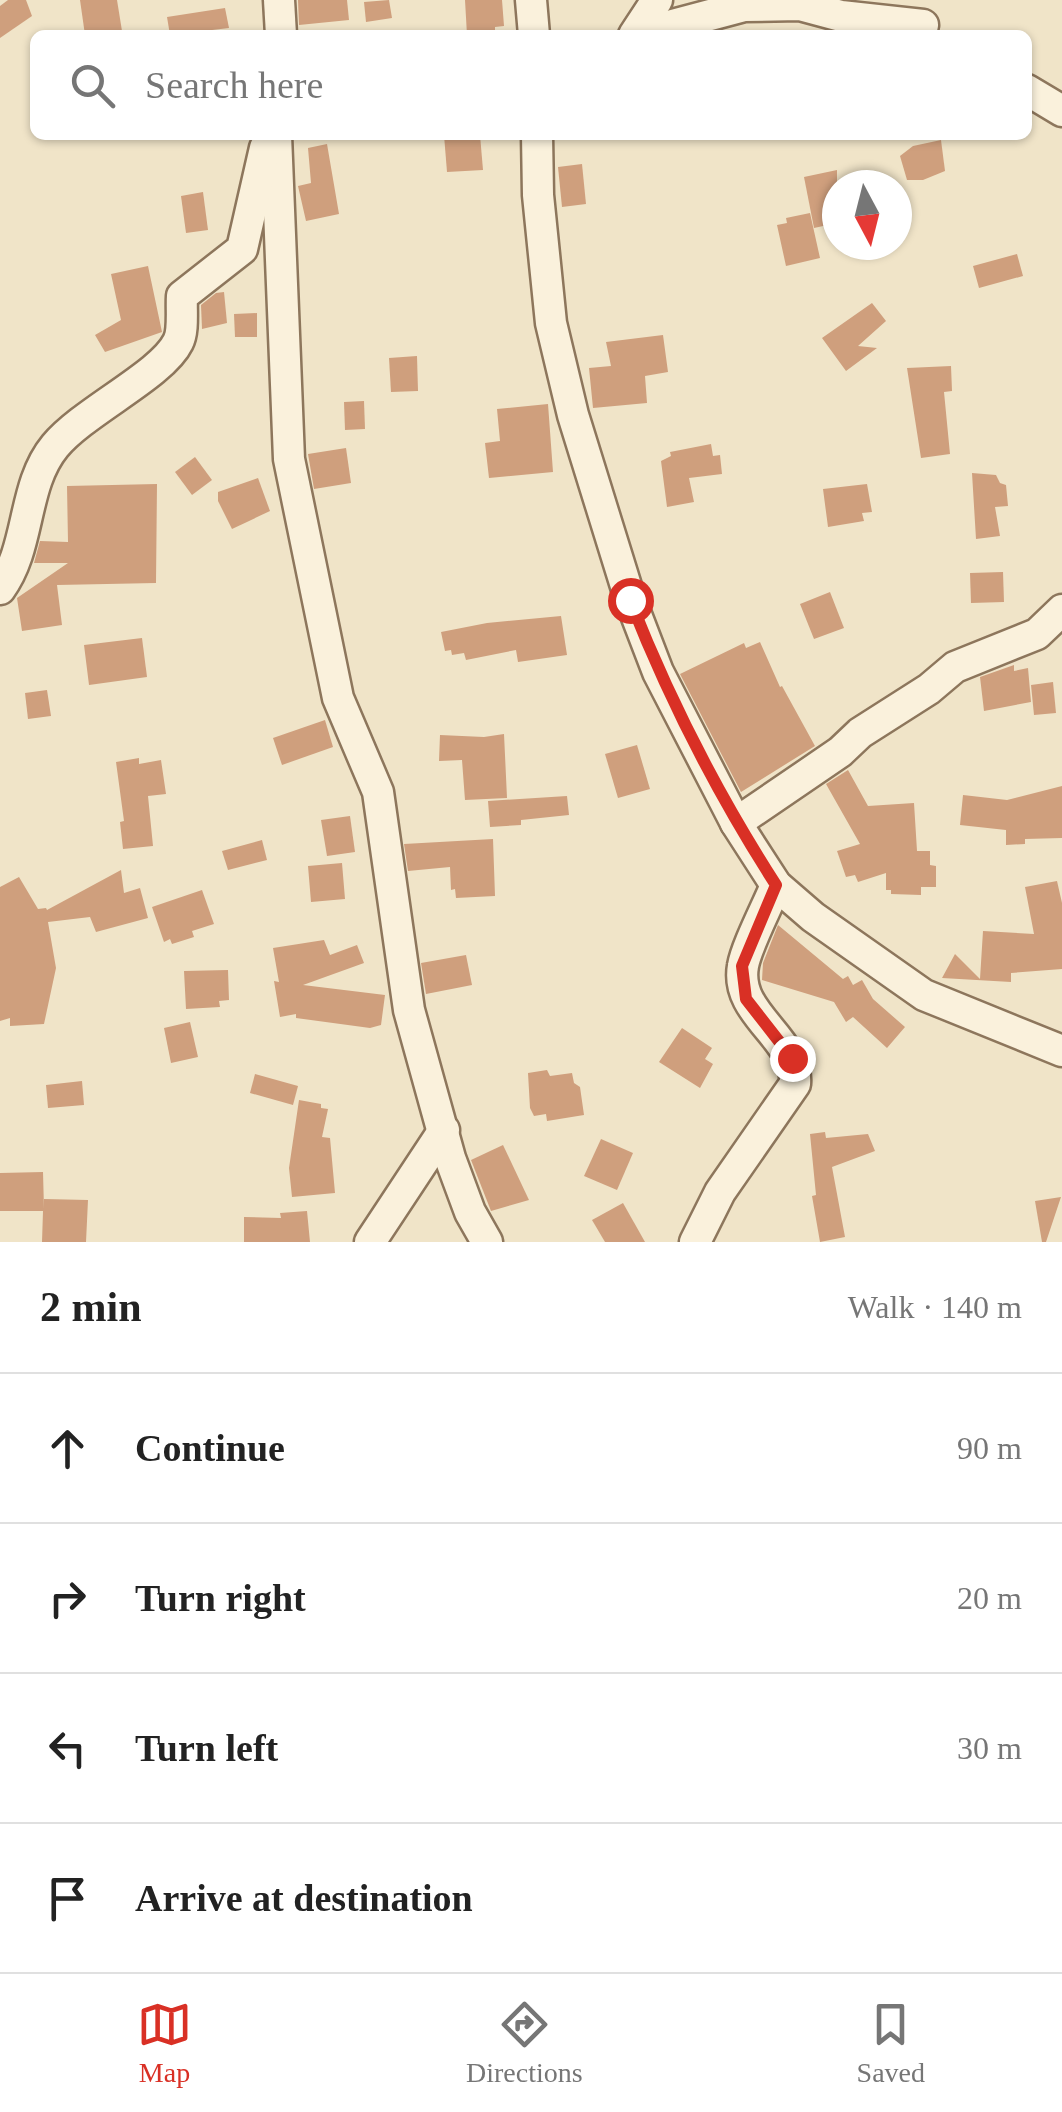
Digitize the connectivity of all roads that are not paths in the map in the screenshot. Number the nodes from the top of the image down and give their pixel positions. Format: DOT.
graph roads {
  1 [pos="279,0"];
  2 [pos="531,0"];
  3 [pos="656,0"];
  4 [pos="900,0"];
  5 [pos="281,30"];
  6 [pos="534,30"];
  7 [pos="637,30"];
  8 [pos="653,30"];
  9 [pos="931,30"];
  10 [pos="1032,93"];
  11 [pos="1062,112"];
  12 [pos="267,140"];
  13 [pos="276,140"];
  14 [pos="537,140"];
  15 [pos="0,589"];
  16 [pos="1062,610"];
  17 [pos="736,823"];
  18 [pos="776,885"];
  19 [pos="1062,1051"];
  20 [pos="444,1130"];
  21 [pos="370,1242"];
  22 [pos="487,1242"];
  23 [pos="695,1242"];
  1 -- 5 [label="street"];
  2 -- 6 [label="street"];
  3 -- 7 [label="street"];
  4 -- 9 [label="street"];
  8 -- 9 [label="street"];
  10 -- 11 [label="street"];
  12 -- 15 [label="street"];
  13 -- 20 [label="street"];
  14 -- 17 [label="street"];
  16 -- 17 [label="street"];
  17 -- 18 [label="street"];
  18 -- 19 [label="street"];
  18 -- 23 [label="street"];
  20 -- 21 [label="street"];
  20 -- 22 [label="street"];
}
